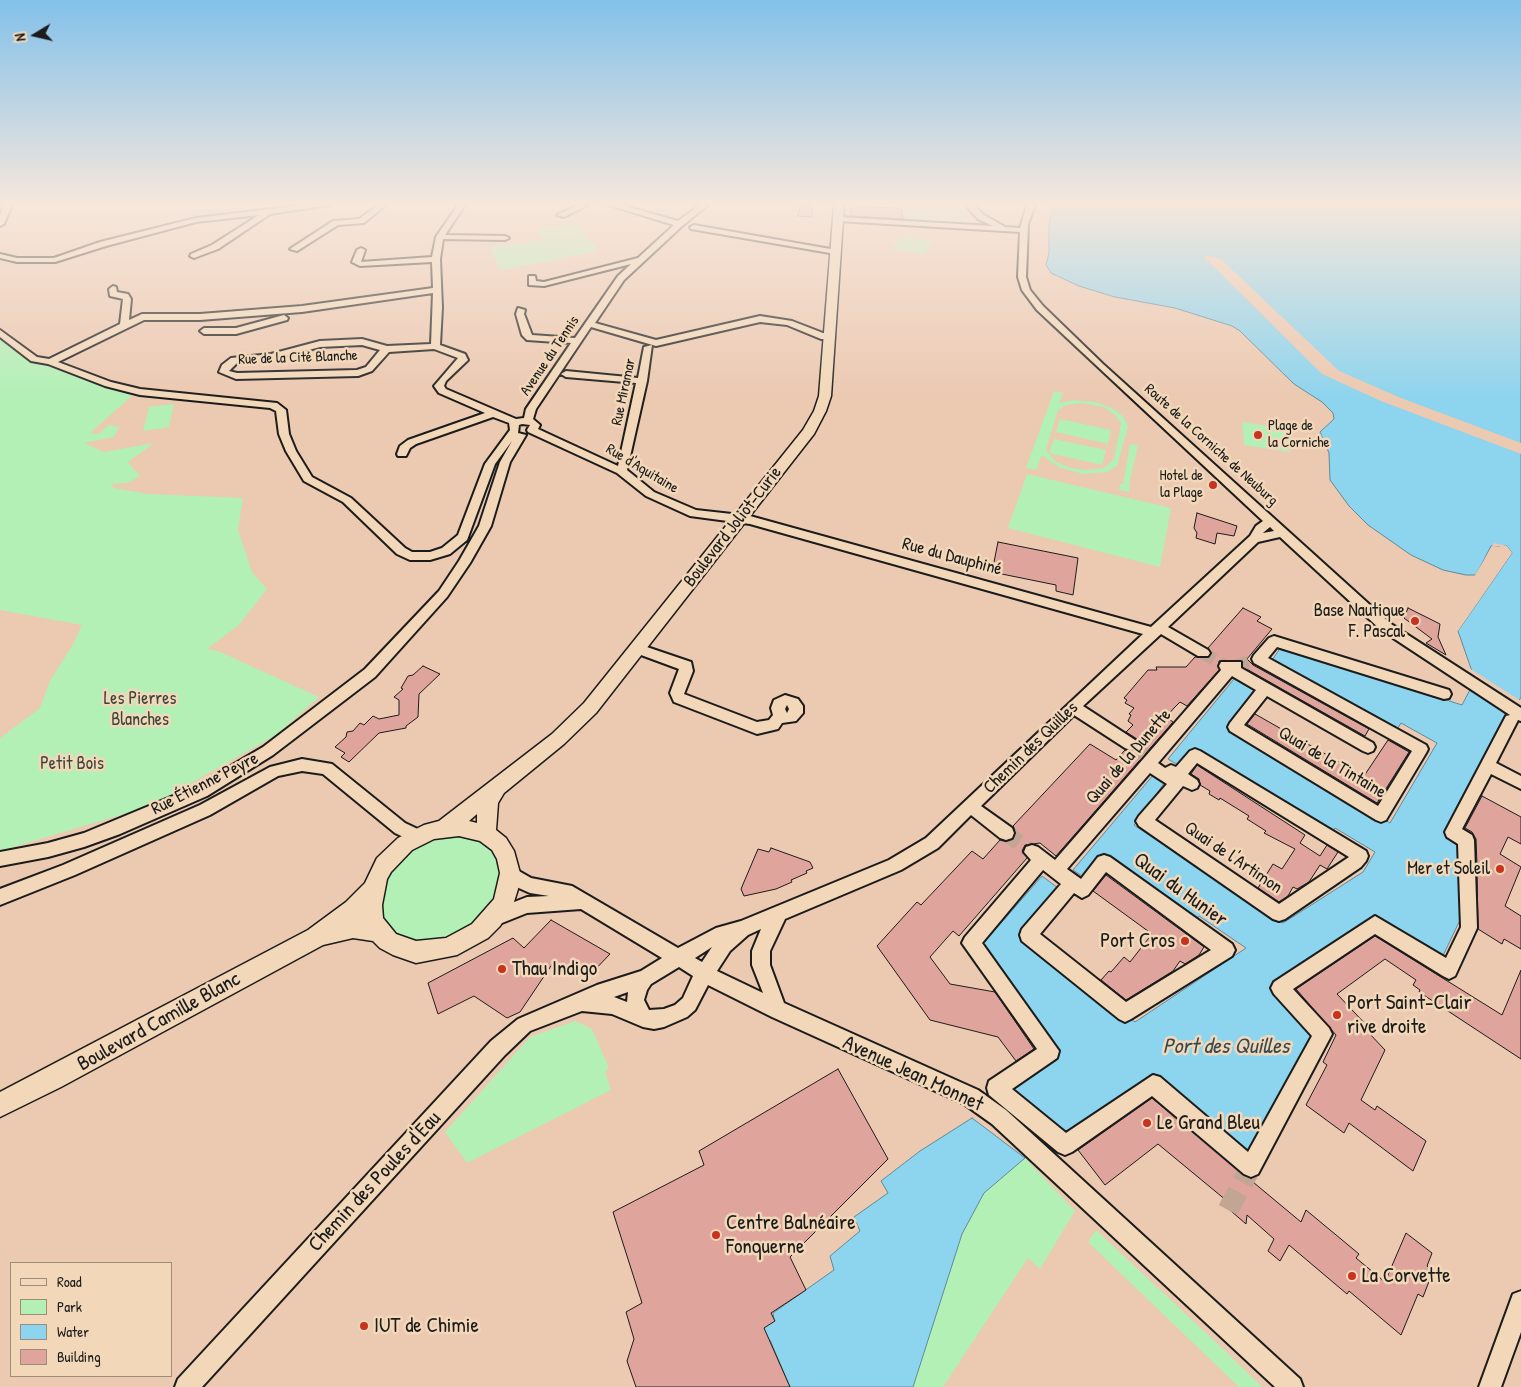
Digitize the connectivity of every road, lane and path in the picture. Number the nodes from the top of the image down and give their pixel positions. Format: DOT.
graph roads {
  1 [pos="436,270"];
  2 [pos="600,270"];
  3 [pos="630,270"];
  4 [pos="835,270"];
  5 [pos="1022,270"];
  6 [pos="532,278"];
  7 [pos="113,289"];
  8 [pos="436,290"];
  9 [pos="302,309"];
  10 [pos="521,310"];
  11 [pos="589,324"];
  12 [pos="124,326"];
  13 [pos="204,331"];
  14 [pos="0,333"];
  15 [pos="830,337"];
  16 [pos="576,341"];
  17 [pos="435,346"];
  18 [pos="649,347"];
  19 [pos="386,349"];
  20 [pos="50,362"];
  21 [pos="566,374"];
  22 [pos="642,381"];
  23 [pos="494,413"];
  24 [pos="523,427"];
  25 [pos="547,436"];
  26 [pos="516,444"];
  27 [pos="402,454"];
  28 [pos="621,471"];
  29 [pos="740,519"];
  30 [pos="1270,521"];
  31 [pos="1282,533"];
  32 [pos="1254,540"];
  33 [pos="1157,630"];
  34 [pos="638,649"];
  35 [pos="1203,653"];
  36 [pos="1266,688"];
  37 [pos="1444,694"];
  38 [pos="1073,707"];
  39 [pos="780,715"];
  40 [pos="1516,718"];
  41 [pos="1130,744"];
  42 [pos="1368,747"];
  43 [pos="1149,759"];
  44 [pos="1487,765"];
  45 [pos="1178,775"];
  46 [pos="1192,784"];
  47 [pos="1521,784"];
  48 [pos="497,787"];
  49 [pos="970,806"];
  50 [pos="444,828"];
  51 [pos="1006,833"];
  52 [pos="486,834"];
  53 [pos="418,836"];
  54 [pos="0,859"];
  55 [pos="1056,871"];
  56 [pos="510,873"];
  57 [pos="1077,886"];
  58 [pos="372,890"];
  59 [pos="0,897"];
  60 [pos="581,901"];
  61 [pos="779,914"];
  62 [pos="492,920"];
  63 [pos="742,929"];
  64 [pos="379,931"];
  65 [pos="316,937"];
  66 [pos="677,959"];
  67 [pos="704,974"];
  68 [pos="645,978"];
  69 [pos="582,1002"];
  70 [pos="778,1011"];
  71 [pos="644,1018"];
  72 [pos="0,1105"];
  73 [pos="1521,1302"];
  74 [pos="186,1387"];
  75 [pos="1292,1387"];
  76 [pos="1490,1387"];
  1 -- 8 [label="street"];
  2 -- 6 [label="street"];
  3 -- 11 [label="street, Avenue du Tennis"];
  4 -- 15 [label="main road, Boulevard Joliot-Curie"];
  5 -- 30 [label="street, Route de la Corniche de Neuburg"];
  7 -- 12 [label="street"];
  8 -- 9 [label="street"];
  8 -- 17 [label="street"];
  9 -- 12 [label="street"];
  9 -- 13 [label="street"];
  10 -- 16 [label="street"];
  11 -- 15 [label="street"];
  11 -- 16 [label="street, Avenue du Tennis"];
  12 -- 20 [label="street"];
  14 -- 20 [label="street"];
  15 -- 29 [label="main road, Boulevard Joliot-Curie"];
  16 -- 24 [label="street, Avenue du Tennis"];
  17 -- 19 [label="street, Rue de la Cité Blanche"];
  17 -- 23 [label="street, Rue d'Aquitaine"];
  18 -- 22 [label="street, Rue Miramar"];
  19 -- 19 [label="street, Rue de la Cité Blanche"];
  20 -- 24 [label="street"];
  21 -- 22 [label="street"];
  22 -- 28 [label="street, Rue Miramar"];
  23 -- 24 [label="street, Rue d'Aquitaine"];
  23 -- 27 [label="street"];
  24 -- 25 [label="street, Rue d'Aquitaine"];
  24 -- 26 [label="street"];
  25 -- 26 [label="street"];
  25 -- 28 [label="street, Rue d'Aquitaine"];
  26 -- 54 [label="street"];
  28 -- 29 [label="street, Rue d'Aquitaine"];
  29 -- 33 [label="street, Rue du Dauphiné"];
  29 -- 34 [label="main road, Boulevard Joliot-Curie"];
  30 -- 31 [label="street, Route de la Corniche de Neuburg"];
  30 -- 32 [label="street, Chemin des Quilles"];
  31 -- 32 [label="street, Chemin des Quilles"];
  31 -- 40 [label="street, Route de la Corniche de Neuburg"];
  32 -- 33 [label="street, Chemin des Quilles"];
  33 -- 35 [label="street, Rue du Dauphiné"];
  33 -- 38 [label="street, Chemin des Quilles"];
  34 -- 39 [label="street"];
  34 -- 48 [label="main road, Boulevard Joliot-Curie"];
  36 -- 37 [label="street, Quai de la Tintaine"];
  36 -- 42 [label="street"];
  36 -- 43 [label="street, Quai de la Dunette"];
  38 -- 41 [label="street"];
  38 -- 49 [label="street, Chemin des Quilles"];
  40 -- 44 [label="street"];
  43 -- 45 [label="street"];
  43 -- 45 [label="street, Quai de l'Artimon"];
  43 -- 55 [label="street, Quai de la Dunette"];
  44 -- 47 [label="street"];
  44 -- 55 [label="street"];
  45 -- 46 [label="street"];
  48 -- 50 [label="main road, Boulevard Joliot-Curie"];
  48 -- 52 [label="main road, Boulevard Joliot-Curie"];
  49 -- 51 [label="street"];
  49 -- 61 [label="street, Chemin des Quilles"];
  50 -- 52 [label="main road"];
  50 -- 53 [label="main road"];
  52 -- 56 [label="main road"];
  53 -- 58 [label="main road"];
  53 -- 59 [label="street, Rue Étienne Peyre"];
  55 -- 57 [label="street"];
  56 -- 60 [label="street, Avenue Jean Monnet"];
  56 -- 62 [label="main road"];
  57 -- 57 [label="street, Quai du Hunier"];
  58 -- 64 [label="main road"];
  58 -- 65 [label="main road, Boulevard Camille Blanc"];
  60 -- 62 [label="street"];
  60 -- 66 [label="street, Avenue Jean Monnet"];
  61 -- 63 [label="street, Chemin des Quilles"];
  61 -- 70 [label="street"];
  62 -- 64 [label="main road"];
  63 -- 66 [label="street, Chemin des Quilles"];
  63 -- 67 [label="street, Chemin des Quilles"];
  64 -- 65 [label="main road, Boulevard Camille Blanc"];
  65 -- 72 [label="main road, Boulevard Camille Blanc"];
  66 -- 67 [label="street, Avenue Jean Monnet"];
  66 -- 68 [label="street, Chemin des Poules d'Eau"];
  67 -- 70 [label="street, Avenue Jean Monnet"];
  67 -- 71 [label="street, Chemin des Poules d'Eau"];
  68 -- 69 [label="street, Chemin des Poules d'Eau"];
  68 -- 71 [label="street"];
  69 -- 71 [label="street, Chemin des Poules d'Eau"];
  69 -- 74 [label="street, Chemin des Poules d'Eau"];
  70 -- 75 [label="street, Avenue Jean Monnet"];
  73 -- 76 [label="street"];
}
